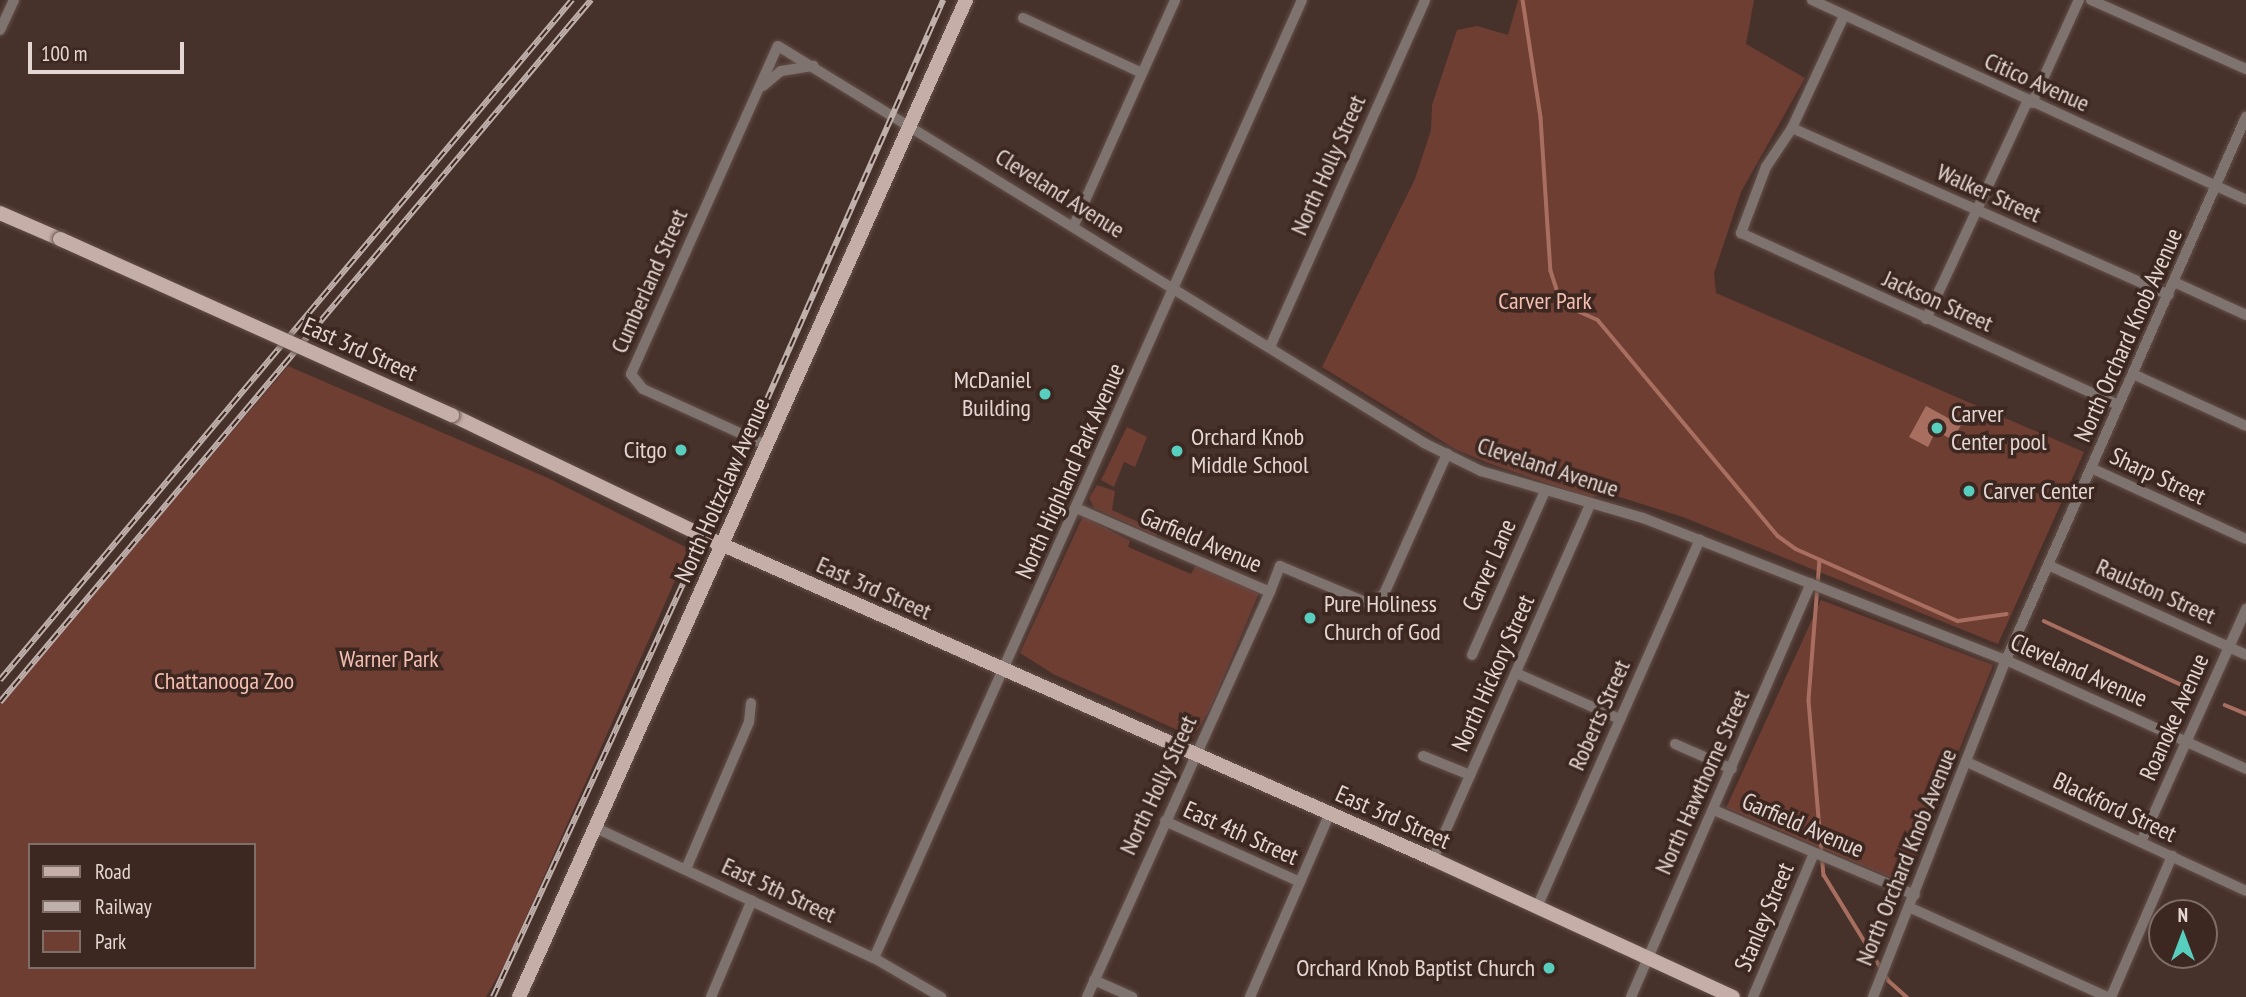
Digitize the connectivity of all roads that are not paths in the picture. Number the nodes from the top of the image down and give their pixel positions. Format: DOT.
graph roads {
  1 [pos="14,0"];
  2 [pos="966,0"];
  3 [pos="1175,0"];
  4 [pos="1302,0"];
  5 [pos="1425,0"];
  6 [pos="1812,0"];
  7 [pos="2079,0"];
  8 [pos="2091,0"];
  9 [pos="1023,18"];
  10 [pos="1843,18"];
  11 [pos="0,30"];
  12 [pos="778,46"];
  13 [pos="817,66"];
  14 [pos="2246,69"];
  15 [pos="1142,72"];
  16 [pos="2030,101"];
  17 [pos="752,103"];
  18 [pos="2246,117"];
  19 [pos="909,125"];
  20 [pos="1792,128"];
  21 [pos="2216,187"];
  22 [pos="2246,200"];
  23 [pos="1975,210"];
  24 [pos="0,213"];
  25 [pos="1074,225"];
  26 [pos="2174,282"];
  27 [pos="1173,289"];
  28 [pos="2169,295"];
  29 [pos="2246,315"];
  30 [pos="1926,319"];
  31 [pos="1270,347"];
  32 [pos="2133,374"];
  33 [pos="2119,405"];
  34 [pos="2246,426"];
  35 [pos="766,445"];
  36 [pos="1447,454"];
  37 [pos="2091,468"];
  38 [pos="1544,493"];
  39 [pos="1590,505"];
  40 [pos="1076,508"];
  41 [pos="1700,539"];
  42 [pos="2246,539"];
  43 [pos="723,545"];
  44 [pos="2048,565"];
  45 [pos="1811,584"];
  46 [pos="1270,592"];
  47 [pos="2246,609"];
  48 [pos="2229,647"];
  49 [pos="2246,654"];
  50 [pos="1472,655"];
  51 [pos="2006,660"];
  52 [pos="1004,672"];
  53 [pos="1516,673"];
  54 [pos="751,703"];
  55 [pos="1620,719"];
  56 [pos="2187,741"];
  57 [pos="1675,744"];
  58 [pos="1197,755"];
  59 [pos="1423,756"];
  60 [pos="1967,762"];
  61 [pos="1732,769"];
  62 [pos="2246,769"];
  63 [pos="1470,775"];
  64 [pos="1714,810"];
  65 [pos="1330,813"];
  66 [pos="1165,821"];
  67 [pos="596,828"];
  68 [pos="2141,842"];
  69 [pos="1814,853"];
  70 [pos="2172,856"];
  71 [pos="1433,859"];
  72 [pos="686,869"];
  73 [pos="1300,883"];
  74 [pos="2246,891"];
  75 [pos="1915,895"];
  76 [pos="752,900"];
  77 [pos="1537,907"];
  78 [pos="1910,908"];
  79 [pos="1649,955"];
  80 [pos="874,958"];
  81 [pos="1094,980"];
  82 [pos="933,995"];
  83 [pos="519,997"];
  84 [pos="711,997"];
  85 [pos="1087,997"];
  86 [pos="1132,997"];
  87 [pos="1250,997"];
  88 [pos="1631,997"];
  89 [pos="1733,997"];
  90 [pos="1753,997"];
  91 [pos="1872,997"];
  92 [pos="2109,997"];
  1 -- 11 [label="street"];
  2 -- 19 [label="main road, North Holtzclaw Avenue"];
  3 -- 15 [label="street"];
  4 -- 27 [label="street, North Highland Park Avenue"];
  5 -- 31 [label="street, North Holly Street"];
  6 -- 10 [label="street, Citico Avenue"];
  7 -- 16 [label="street"];
  8 -- 14 [label="street"];
  9 -- 15 [label="street"];
  10 -- 16 [label="street, Citico Avenue"];
  10 -- 20 [label="street"];
  12 -- 13 [label="street, Cleveland Avenue"];
  12 -- 17 [label="street, Cumberland Street"];
  13 -- 17 [label="street, Cumberland Street"];
  13 -- 19 [label="street, Cleveland Avenue"];
  15 -- 25 [label="street"];
  16 -- 21 [label="street, Citico Avenue"];
  16 -- 23 [label="street"];
  17 -- 35 [label="street, Cumberland Street"];
  18 -- 21 [label="street, North Orchard Knob Avenue"];
  19 -- 25 [label="street, Cleveland Avenue"];
  19 -- 35 [label="main road, North Holtzclaw Avenue"];
  20 -- 23 [label="street, Walker Street"];
  20 -- 30 [label="street, Jackson Street"];
  21 -- 22 [label="street, Citico Avenue"];
  21 -- 26 [label="street, North Orchard Knob Avenue"];
  23 -- 28 [label="street, Walker Street"];
  23 -- 30 [label="street"];
  24 -- 43 [label="main road, East 3rd Street, bridge"];
  25 -- 27 [label="street, Cleveland Avenue"];
  26 -- 28 [label="street, North Orchard Knob Avenue"];
  26 -- 29 [label="street"];
  27 -- 31 [label="street, Cleveland Avenue"];
  27 -- 40 [label="street, North Highland Park Avenue"];
  28 -- 32 [label="street, North Orchard Knob Avenue"];
  30 -- 33 [label="street, Jackson Street"];
  31 -- 36 [label="street, Cleveland Avenue"];
  32 -- 33 [label="street, North Orchard Knob Avenue"];
  32 -- 34 [label="street"];
  33 -- 37 [label="street, North Orchard Knob Avenue"];
  35 -- 43 [label="main road, North Holtzclaw Avenue"];
  36 -- 38 [label="street, Cleveland Avenue"];
  36 -- 46 [label="street, Garfield Avenue"];
  37 -- 42 [label="street, Sharp Street"];
  37 -- 44 [label="street, North Orchard Knob Avenue"];
  38 -- 39 [label="street, Cleveland Avenue"];
  38 -- 50 [label="street, Carver Lane"];
  39 -- 41 [label="street, Cleveland Avenue"];
  39 -- 53 [label="street, North Hickory Street"];
  40 -- 46 [label="street, Garfield Avenue"];
  40 -- 52 [label="street, North Highland Park Avenue"];
  41 -- 45 [label="street, Cleveland Avenue"];
  41 -- 55 [label="street, Roberts Street"];
  43 -- 52 [label="main road, East 3rd Street"];
  43 -- 67 [label="main road, North Holtzclaw Avenue"];
  44 -- 48 [label="street, Raulston Street"];
  44 -- 51 [label="street, North Orchard Knob Avenue"];
  45 -- 51 [label="street, Cleveland Avenue"];
  45 -- 61 [label="street, North Hawthorne Street"];
  46 -- 58 [label="street, North Holly Street"];
  47 -- 48 [label="street, Roanoke Avenue"];
  48 -- 49 [label="street, Raulston Street"];
  48 -- 56 [label="street, Roanoke Avenue"];
  51 -- 56 [label="street, Cleveland Avenue"];
  51 -- 60 [label="street, North Orchard Knob Avenue"];
  52 -- 58 [label="main road, East 3rd Street"];
  52 -- 80 [label="street, North Highland Park Avenue"];
  53 -- 55 [label="street"];
  53 -- 63 [label="street, North Hickory Street"];
  54 -- 72 [label="street"];
  55 -- 77 [label="street, Roberts Street"];
  56 -- 62 [label="street, Cleveland Avenue"];
  56 -- 68 [label="street, Roanoke Avenue"];
  57 -- 61 [label="street, Garfield Avenue"];
  58 -- 65 [label="main road, East 3rd Street"];
  58 -- 66 [label="street, North Holly Street"];
  59 -- 63 [label="street"];
  60 -- 68 [label="street, Blackford Street"];
  60 -- 75 [label="street, North Orchard Knob Avenue"];
  61 -- 64 [label="street, North Hawthorne Street"];
  63 -- 71 [label="street, North Hickory Street"];
  64 -- 69 [label="street, Garfield Avenue"];
  64 -- 79 [label="street, North Hawthorne Street"];
  65 -- 71 [label="main road, East 3rd Street"];
  65 -- 73 [label="street"];
  66 -- 73 [label="street, East 4th Street"];
  66 -- 81 [label="street, North Holly Street"];
  67 -- 72 [label="street, East 5th Street"];
  67 -- 83 [label="main road, North Holtzclaw Avenue"];
  68 -- 70 [label="street, Blackford Street"];
  69 -- 75 [label="street, Garfield Avenue"];
  69 -- 90 [label="street, Stanley Street"];
  70 -- 74 [label="street, Blackford Street"];
  70 -- 92 [label="street"];
  71 -- 77 [label="main road, East 3rd Street"];
  72 -- 76 [label="street, East 5th Street"];
  73 -- 87 [label="street"];
  75 -- 78 [label="street, North Orchard Knob Avenue"];
  76 -- 80 [label="street, East 5th Street"];
  76 -- 84 [label="street"];
  77 -- 79 [label="main road, East 3rd Street"];
  78 -- 91 [label="street, North Orchard Knob Avenue"];
  78 -- 92 [label="street"];
  79 -- 88 [label="street, North Hawthorne Street"];
  79 -- 89 [label="main road, East 3rd Street"];
  80 -- 82 [label="street, East 5th Street"];
  81 -- 85 [label="street, North Holly Street"];
  81 -- 86 [label="street"];
}
